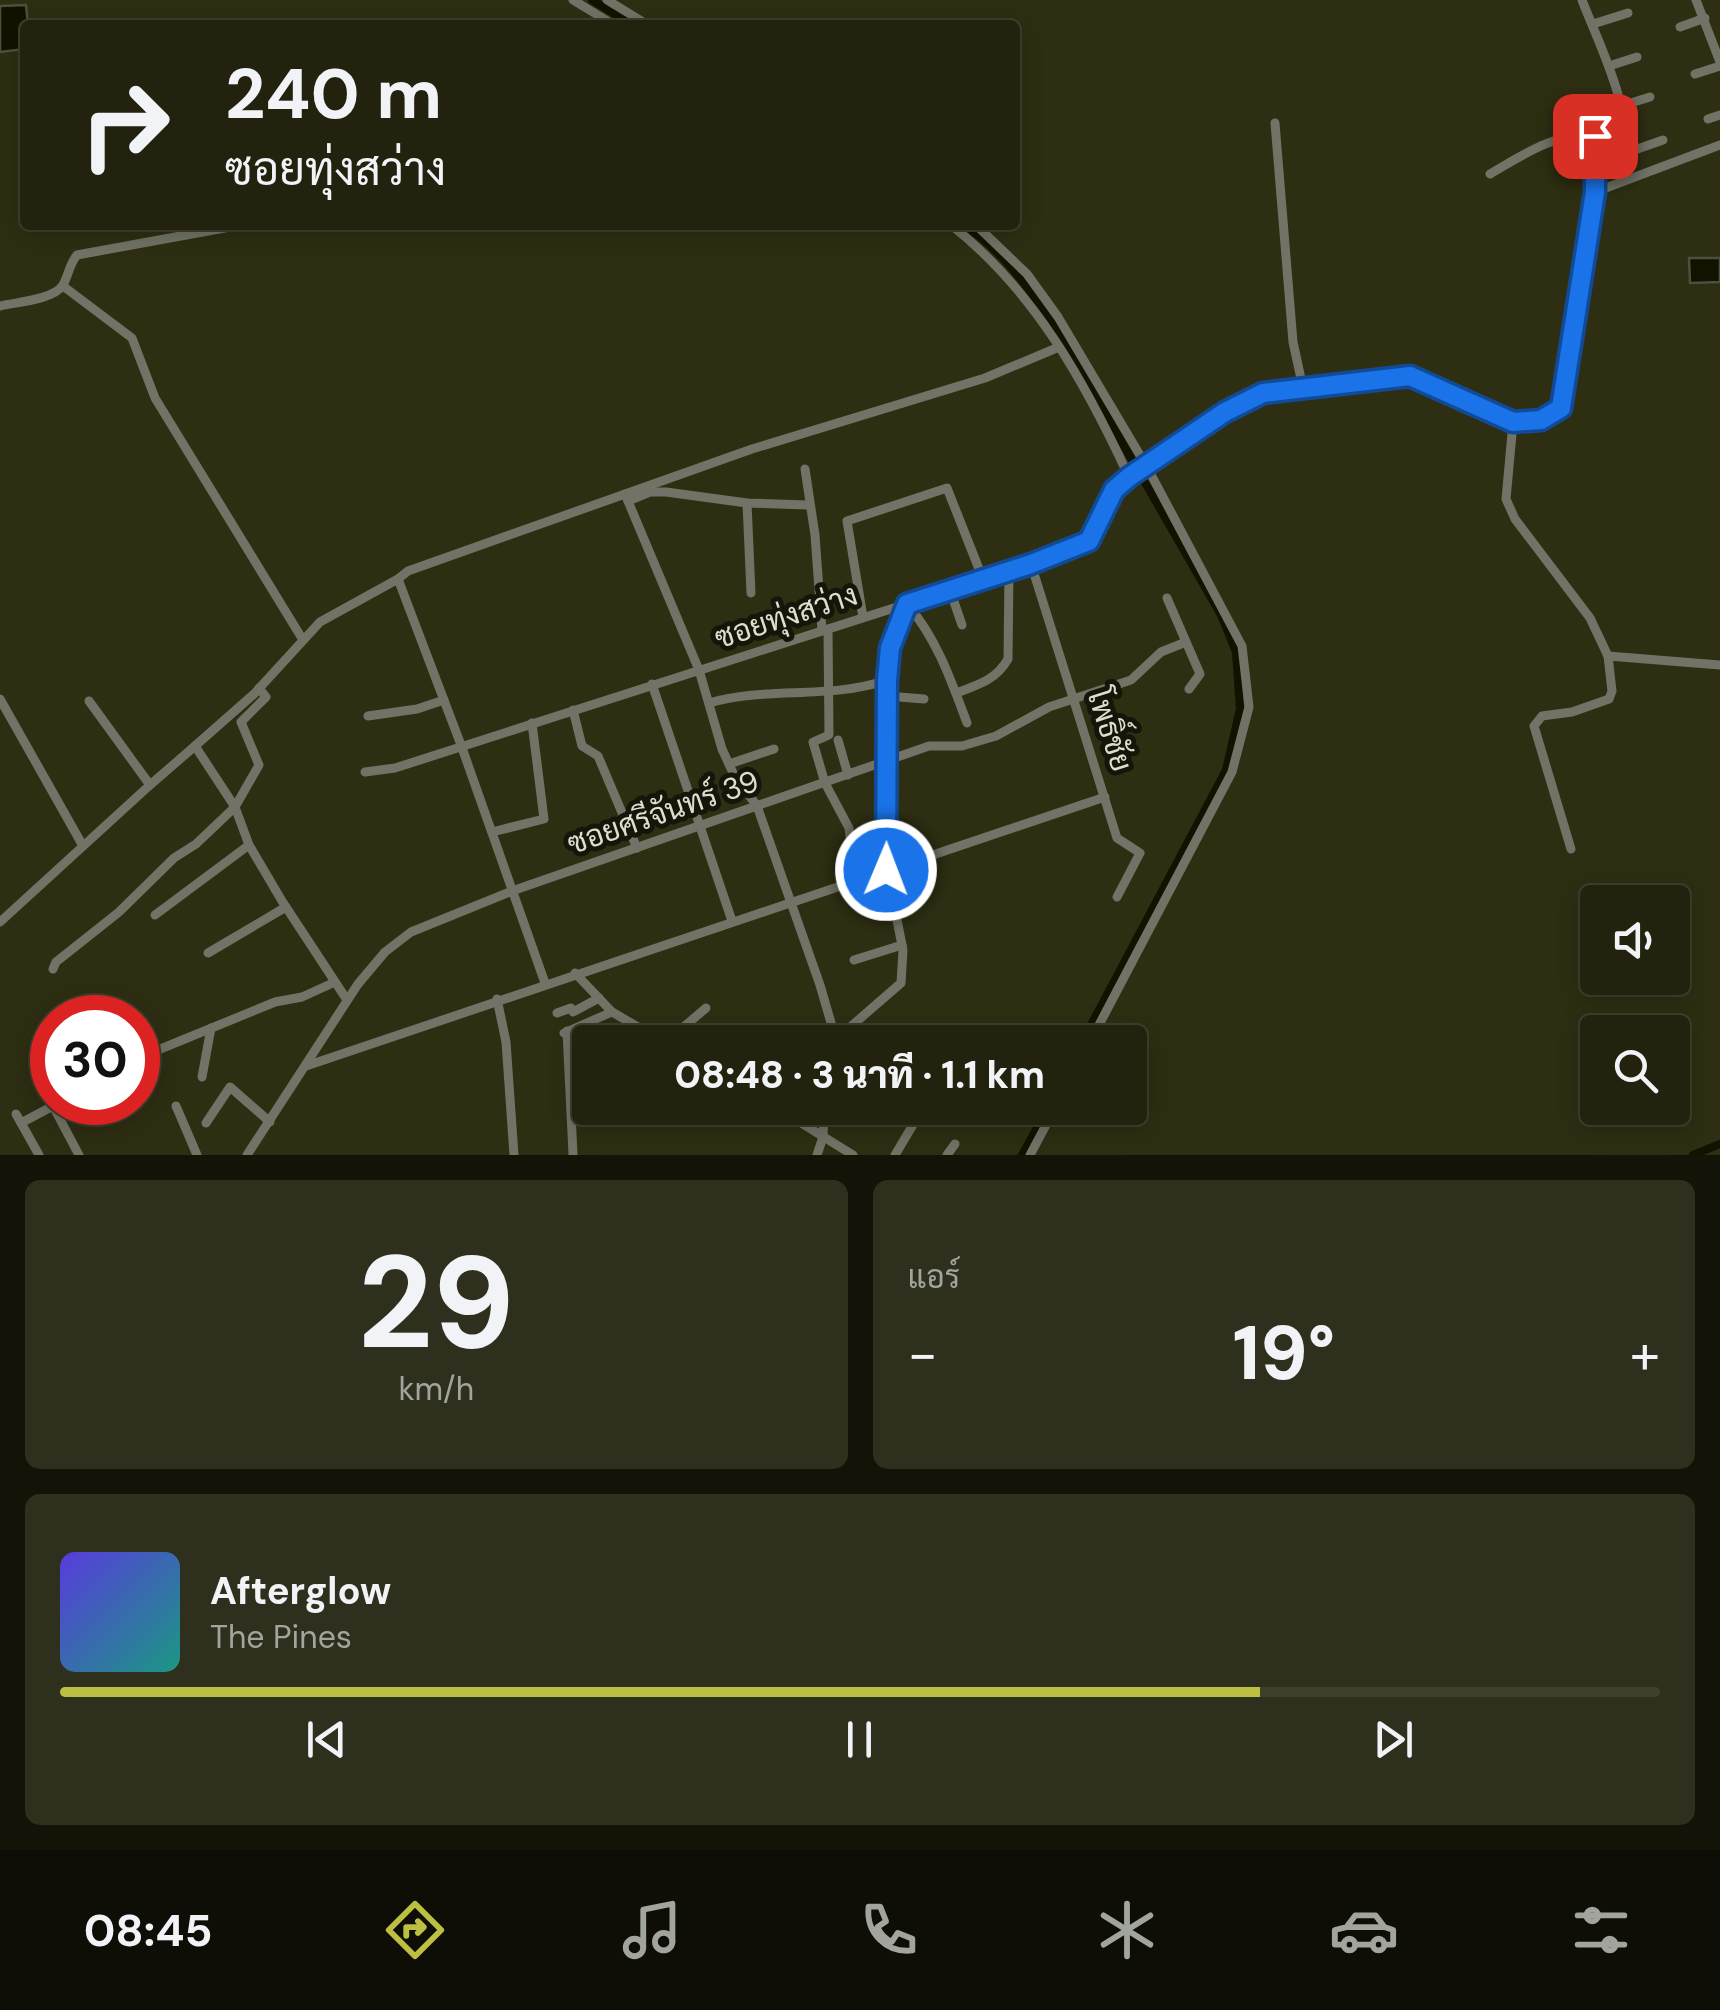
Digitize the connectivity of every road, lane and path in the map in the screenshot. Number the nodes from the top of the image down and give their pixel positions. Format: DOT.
graph roads {
  1 [pos="573,0"];
  2 [pos="607,0"];
  3 [pos="1582,0"];
  4 [pos="1696,0"];
  5 [pos="1628,13"];
  6 [pos="1705,18"];
  7 [pos="606,20"];
  8 [pos="640,20"];
  9 [pos="1593,24"];
  10 [pos="1680,27"];
  11 [pos="1637,57"];
  12 [pos="1720,64"];
  13 [pos="1609,66"];
  14 [pos="1695,74"];
  15 [pos="1650,98"];
  16 [pos="1621,106"];
  17 [pos="1720,115"];
  18 [pos="1708,119"];
  19 [pos="1276,123"];
  20 [pos="1663,140"];
  21 [pos="1720,145"];
  22 [pos="1626,153"];
  23 [pos="1625,167"];
  24 [pos="1490,174"];
  25 [pos="1595,192"];
  26 [pos="213,230"];
  27 [pos="957,230"];
  28 [pos="981,230"];
  29 [pos="63,286"];
  30 [pos="0,306"];
  31 [pos="1058,347"];
  32 [pos="1303,388"];
  33 [pos="1513,422"];
  34 [pos="805,469"];
  35 [pos="1138,472"];
  36 [pos="626,498"];
  37 [pos="747,502"];
  38 [pos="808,506"];
  39 [pos="1031,564"];
  40 [pos="1009,571"];
  41 [pos="398,579"];
  42 [pos="983,580"];
  43 [pos="950,590"];
  44 [pos="751,593"];
  45 [pos="1166,598"];
  46 [pos="907,604"];
  47 [pos="863,617"];
  48 [pos="962,625"];
  49 [pos="825,630"];
  50 [pos="303,640"];
  51 [pos="1186,642"];
  52 [pos="1608,656"];
  53 [pos="1720,664"];
  54 [pos="700,670"];
  55 [pos="887,680"];
  56 [pos="652,684"];
  57 [pos="259,688"];
  58 [pos="1189,688"];
  59 [pos="827,692"];
  60 [pos="956,693"];
  61 [pos="887,696"];
  62 [pos="0,699"];
  63 [pos="924,699"];
  64 [pos="444,700"];
  65 [pos="1074,700"];
  66 [pos="89,701"];
  67 [pos="709,703"];
  68 [pos="573,710"];
  69 [pos="368,716"];
  70 [pos="532,723"];
  71 [pos="967,723"];
  72 [pos="838,740"];
  73 [pos="462,745"];
  74 [pos="194,746"];
  75 [pos="774,749"];
  76 [pos="888,761"];
  77 [pos="729,764"];
  78 [pos="365,772"];
  79 [pos="848,775"];
  80 [pos="824,782"];
  81 [pos="150,785"];
  82 [pos="1105,797"];
  83 [pos="758,806"];
  84 [pos="235,808"];
  85 [pos="700,826"];
  86 [pos="492,832"];
  87 [pos="850,844"];
  88 [pos="83,846"];
  89 [pos="249,846"];
  90 [pos="636,848"];
  91 [pos="1571,850"];
  92 [pos="886,870"];
  93 [pos="512,891"];
  94 [pos="1117,896"];
  95 [pos="789,902"];
  96 [pos="286,907"];
  97 [pos="155,915"];
  98 [pos="732,921"];
  99 [pos="0,922"];
  100 [pos="902,945"];
  101 [pos="208,952"];
  102 [pos="854,960"];
  103 [pos="53,969"];
  104 [pos="576,973"];
  105 [pos="336,982"];
  106 [pos="545,984"];
  107 [pos="599,998"];
  108 [pos="497,999"];
  109 [pos="348,1000"];
  110 [pos="706,1008"];
  111 [pos="612,1012"];
  112 [pos="557,1013"];
  113 [pos="635,1025"];
  114 [pos="686,1025"];
  115 [pos="830,1025"];
  116 [pos="853,1025"];
  117 [pos="1099,1025"];
  118 [pos="211,1028"];
  119 [pos="160,1049"];
  120 [pos="306,1066"];
  121 [pos="202,1077"];
  122 [pos="176,1106"];
  123 [pos="206,1122"];
  124 [pos="270,1122"];
  125 [pos="804,1125"];
  126 [pos="823,1125"];
  127 [pos="913,1125"];
  128 [pos="1046,1125"];
  129 [pos="823,1137"];
  130 [pos="955,1144"];
  131 [pos="573,1154"];
  132 [pos="39,1155"];
  133 [pos="79,1155"];
  134 [pos="197,1155"];
  135 [pos="248,1155"];
  136 [pos="514,1155"];
  137 [pos="817,1155"];
  138 [pos="853,1155"];
  139 [pos="896,1155"];
  140 [pos="948,1155"];
  141 [pos="1030,1155"];
  1 -- 7 [label="street"];
  2 -- 8 [label="street"];
  3 -- 9 [label="street"];
  4 -- 6 [label="street"];
  5 -- 9 [label="street"];
  6 -- 10 [label="street"];
  6 -- 12 [label="street"];
  9 -- 13 [label="street"];
  11 -- 13 [label="street"];
  12 -- 14 [label="street"];
  13 -- 16 [label="street"];
  15 -- 16 [label="street"];
  16 -- 22 [label="street"];
  17 -- 18 [label="street"];
  19 -- 32 [label="street"];
  20 -- 22 [label="street"];
  21 -- 25 [label="street"];
  22 -- 23 [label="street"];
  24 -- 25 [label="street"];
  25 -- 33 [label="street"];
  26 -- 29 [label="street"];
  27 -- 31 [label="street"];
  28 -- 35 [label="street"];
  29 -- 30 [label="street"];
  29 -- 50 [label="street"];
  31 -- 35 [label="street"];
  31 -- 36 [label="street"];
  32 -- 33 [label="street, ซอยทุ่งสว่าง"];
  32 -- 35 [label="street, ซอยทุ่งสว่าง"];
  33 -- 52 [label="street"];
  34 -- 38 [label="street"];
  35 -- 39 [label="street, ซอยทุ่งสว่าง"];
  35 -- 117 [label="street"];
  36 -- 37 [label="street"];
  36 -- 41 [label="street"];
  36 -- 54 [label="street"];
  37 -- 38 [label="street"];
  37 -- 44 [label="street"];
  38 -- 49 [label="street"];
  39 -- 40 [label="street, ซอยทุ่งสว่าง"];
  39 -- 65 [label="street, โพธิ์ชัย"];
  40 -- 42 [label="street, ซอยทุ่งสว่าง"];
  40 -- 60 [label="street"];
  41 -- 50 [label="street"];
  41 -- 64 [label="street"];
  42 -- 43 [label="street, ซอยทุ่งสว่าง"];
  42 -- 47 [label="street"];
  43 -- 46 [label="street, ซอยทุ่งสว่าง"];
  43 -- 48 [label="street"];
  45 -- 51 [label="street"];
  46 -- 47 [label="street, ซอยทุ่งสว่าง"];
  46 -- 55 [label="street"];
  46 -- 60 [label="street"];
  47 -- 49 [label="street, ซอยทุ่งสว่าง"];
  49 -- 54 [label="street, ซอยทุ่งสว่าง"];
  49 -- 59 [label="street"];
  50 -- 57 [label="street"];
  51 -- 58 [label="street"];
  51 -- 65 [label="street, ซอยศรีจันทร์ 39"];
  52 -- 53 [label="street"];
  52 -- 91 [label="street"];
  54 -- 56 [label="street, ซอยทุ่งสว่าง"];
  54 -- 67 [label="street"];
  55 -- 59 [label="street"];
  55 -- 61 [label="street"];
  56 -- 68 [label="street, ซอยทุ่งสว่าง"];
  56 -- 85 [label="street"];
  57 -- 74 [label="street"];
  57 -- 84 [label="street"];
  59 -- 67 [label="street"];
  59 -- 80 [label="street"];
  60 -- 71 [label="street"];
  61 -- 63 [label="street"];
  61 -- 76 [label="street"];
  62 -- 88 [label="street"];
  64 -- 69 [label="street"];
  64 -- 73 [label="street"];
  65 -- 76 [label="street, ซอยศรีจันทร์ 39"];
  65 -- 82 [label="street, โพธิ์ชัย"];
  66 -- 81 [label="street"];
  67 -- 77 [label="street"];
  68 -- 70 [label="street, ซอยทุ่งสว่าง"];
  68 -- 90 [label="street"];
  70 -- 73 [label="street, ซอยทุ่งสว่าง"];
  70 -- 86 [label="street"];
  72 -- 79 [label="street"];
  73 -- 78 [label="street, ซอยทุ่งสว่าง"];
  73 -- 86 [label="street"];
  74 -- 81 [label="street"];
  74 -- 84 [label="street"];
  75 -- 77 [label="street"];
  76 -- 79 [label="street, ซอยศรีจันทร์ 39"];
  76 -- 92 [label="street"];
  77 -- 83 [label="street"];
  79 -- 80 [label="street, ซอยศรีจันทร์ 39"];
  80 -- 83 [label="street, ซอยศรีจันทร์ 39"];
  80 -- 87 [label="street"];
  81 -- 88 [label="street"];
  82 -- 92 [label="street"];
  82 -- 94 [label="street, โพธิ์ชัย"];
  83 -- 85 [label="street, ซอยศรีจันทร์ 39"];
  83 -- 95 [label="street"];
  84 -- 89 [label="street"];
  84 -- 103 [label="street"];
  85 -- 90 [label="street, ซอยศรีจันทร์ 39"];
  85 -- 98 [label="street"];
  86 -- 93 [label="street"];
  88 -- 99 [label="street"];
  89 -- 96 [label="street"];
  89 -- 97 [label="street"];
  90 -- 93 [label="street, ซอยศรีจันทร์ 39"];
  92 -- 95 [label="street"];
  92 -- 100 [label="street"];
  93 -- 106 [label="street"];
  93 -- 109 [label="street, ซอยศรีจันทร์ 39"];
  95 -- 98 [label="street"];
  95 -- 115 [label="street"];
  96 -- 101 [label="street"];
  96 -- 105 [label="street"];
  98 -- 104 [label="street"];
  100 -- 102 [label="street"];
  100 -- 116 [label="street"];
  104 -- 106 [label="street"];
  104 -- 107 [label="street"];
  105 -- 109 [label="street"];
  105 -- 118 [label="street"];
  106 -- 108 [label="street"];
  107 -- 111 [label="street"];
  107 -- 112 [label="street"];
  108 -- 120 [label="street"];
  108 -- 136 [label="street"];
  109 -- 120 [label="street, ซอยศรีจันทร์ 39"];
  110 -- 114 [label="street"];
  111 -- 113 [label="street"];
  111 -- 131 [label="street"];
  118 -- 119 [label="street"];
  118 -- 121 [label="street"];
  120 -- 124 [label="street, ซอยศรีจันทร์ 39"];
  122 -- 134 [label="street"];
  123 -- 124 [label="street"];
  124 -- 135 [label="street, ซอยศรีจันทร์ 39"];
  125 -- 129 [label="street"];
  126 -- 129 [label="street"];
  127 -- 139 [label="street"];
  128 -- 141 [label="street"];
  129 -- 137 [label="street"];
  129 -- 138 [label="street"];
  130 -- 140 [label="street"];
  132 -- 133 [label="street"];
}
